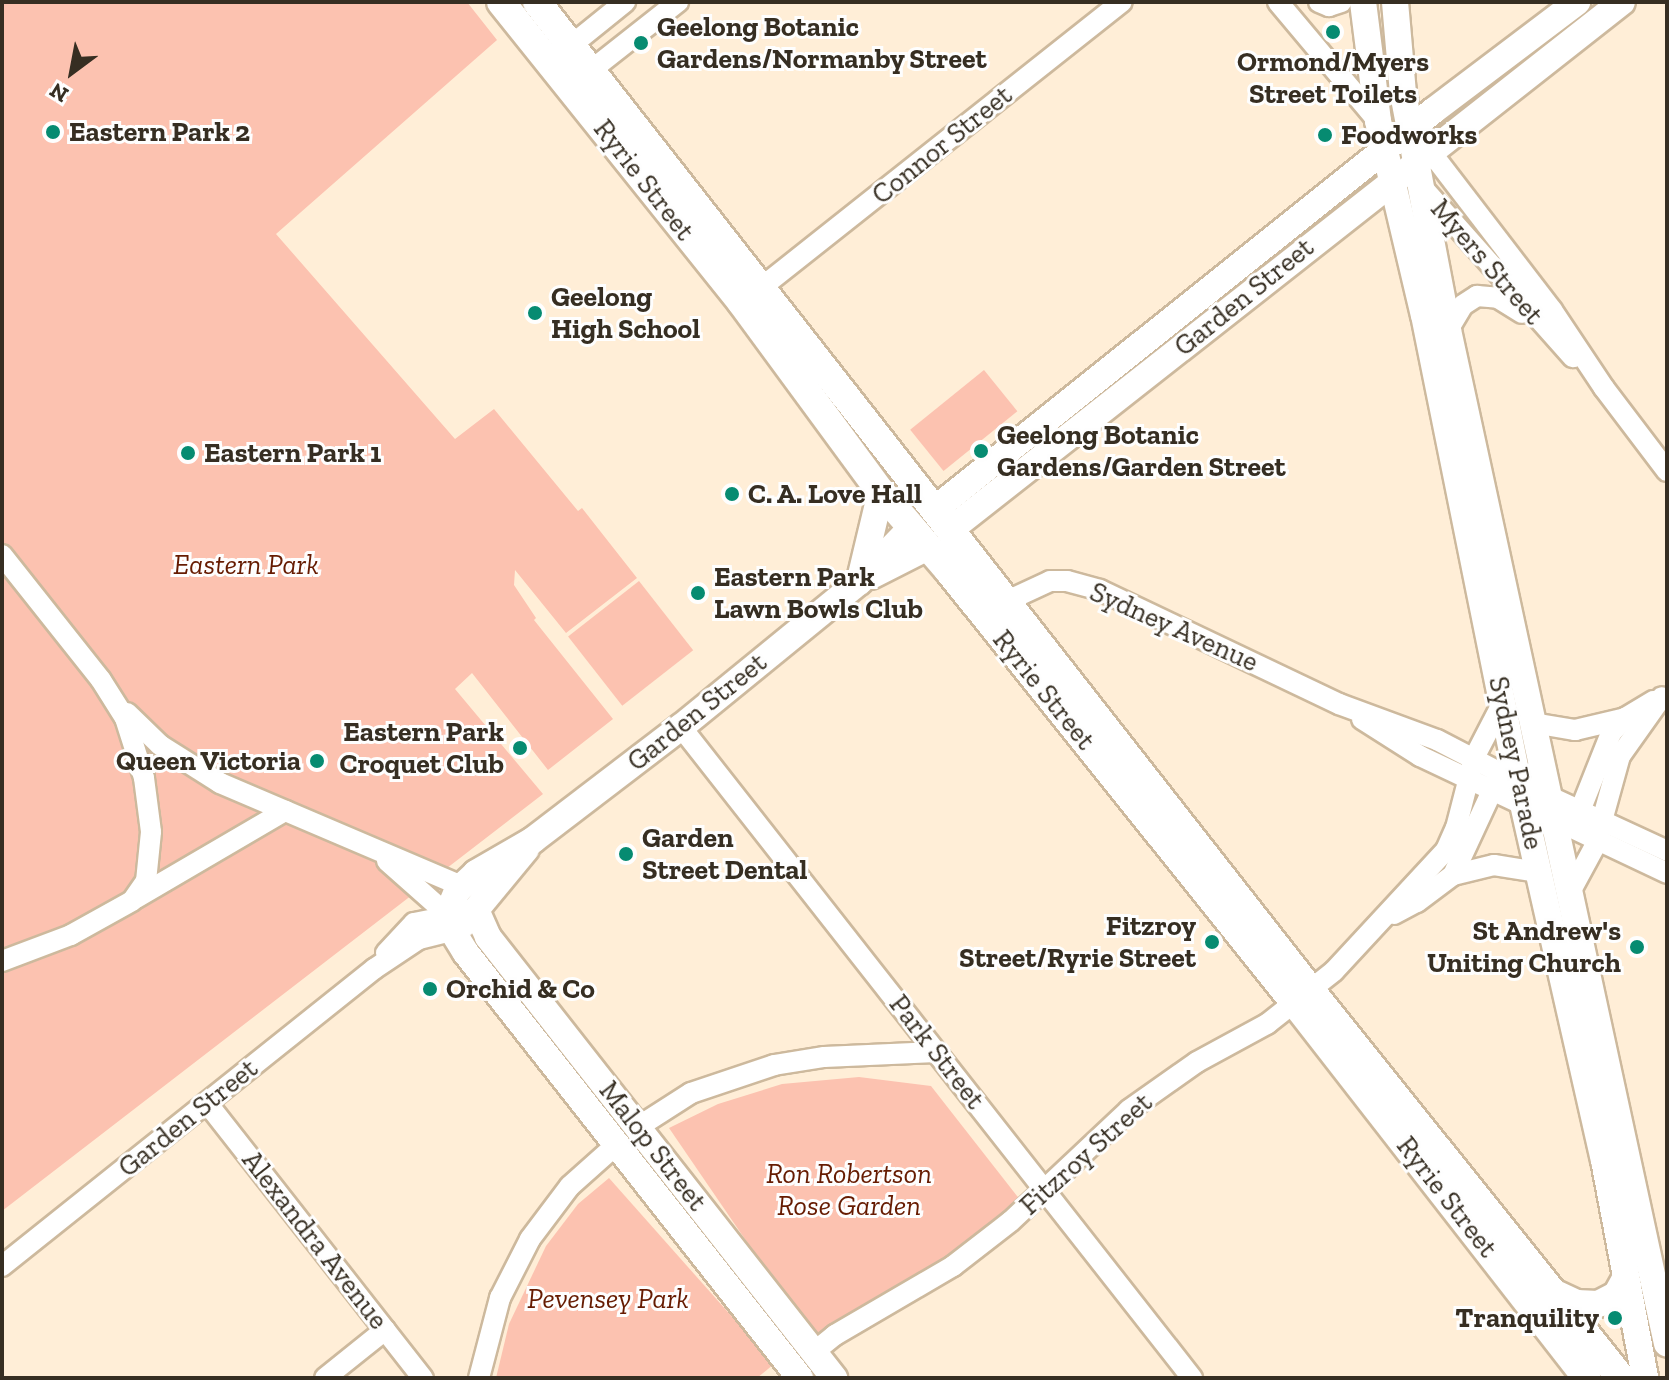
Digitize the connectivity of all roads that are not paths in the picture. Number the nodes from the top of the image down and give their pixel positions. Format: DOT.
graph roads {
  1 [pos="501,2"];
  2 [pos="537,2"];
  3 [pos="625,2"];
  4 [pos="678,2"];
  5 [pos="1122,2"];
  6 [pos="1319,2"];
  7 [pos="1341,2"];
  8 [pos="1363,2"];
  9 [pos="1395,2"];
  10 [pos="1577,2"];
  11 [pos="1622,2"];
  12 [pos="1286,5"];
  13 [pos="561,53"];
  14 [pos="581,78"];
  15 [pos="1470,83"];
  16 [pos="1487,106"];
  17 [pos="1389,135"];
  18 [pos="1413,170"];
  19 [pos="1330,194"];
  20 [pos="1347,216"];
  21 [pos="752,295"];
  22 [pos="1165,325"];
  23 [pos="1542,326"];
  24 [pos="1448,330"];
  25 [pos="1182,347"];
  26 [pos="1604,388"];
  27 [pos="1038,425"];
  28 [pos="1056,448"];
  29 [pos="1667,471"];
  30 [pos="881,492"];
  31 [pos="943,519"];
  32 [pos="920,537"];
  33 [pos="2,555"];
  34 [pos="859,582"];
  35 [pos="1007,601"];
  36 [pos="1665,695"];
  37 [pos="116,702"];
  38 [pos="1503,702"];
  39 [pos="1339,704"];
  40 [pos="1625,718"];
  41 [pos="1533,723"];
  42 [pos="681,727"];
  43 [pos="1474,758"];
  44 [pos="1469,779"];
  45 [pos="1509,787"];
  46 [pos="285,811"];
  47 [pos="1565,813"];
  48 [pos="1602,819"];
  49 [pos="1597,839"];
  50 [pos="533,840"];
  51 [pos="371,850"];
  52 [pos="1667,851"];
  53 [pos="1538,872"];
  54 [pos="1667,873"];
  55 [pos="1453,875"];
  56 [pos="461,886"];
  57 [pos="1569,894"];
  58 [pos="132,901"];
  59 [pos="477,912"];
  60 [pos="1383,920"];
  61 [pos="450,924"];
  62 [pos="2,961"];
  63 [pos="1303,997"];
  64 [pos="564,1033"];
  65 [pos="541,1051"];
  66 [pos="936,1052"];
  67 [pos="207,1103"];
  68 [pos="638,1127"];
  69 [pos="616,1145"];
  70 [pos="1044,1189"];
  71 [pos="2,1266"];
  72 [pos="1626,1277"];
  73 [pos="1551,1291"];
  74 [pos="385,1330"];
  75 [pos="1667,1344"];
  76 [pos="814,1352"];
  77 [pos="791,1375"];
  78 [pos="325,1378"];
  79 [pos="423,1378"];
  80 [pos="479,1378"];
  81 [pos="834,1378"];
  82 [pos="1192,1378"];
  83 [pos="1587,1378"];
  84 [pos="1621,1378"];
  85 [pos="1645,1378"];
  1 -- 13 [label="main road, Ryrie Street"];
  2 -- 13 [label="main road, Ryrie Street"];
  3 -- 13 [label="street"];
  4 -- 14 [label="street"];
  5 -- 21 [label="street, Connor Street"];
  6 -- 7 [label="street"];
  8 -- 17 [label="street"];
  9 -- 17 [label="street"];
  10 -- 15 [label="street, Garden Street"];
  11 -- 16 [label="street, Garden Street"];
  12 -- 17 [label="street"];
  13 -- 14 [label="main road, Ryrie Street"];
  14 -- 21 [label="main road, Ryrie Street"];
  15 -- 16 [label="street"];
  15 -- 17 [label="street, Garden Street"];
  16 -- 18 [label="street, Garden Street"];
  17 -- 18 [label="street, Sydney Parade"];
  17 -- 18 [label="street"];
  17 -- 19 [label="street, Garden Street"];
  18 -- 20 [label="street, Garden Street"];
  18 -- 23 [label="street, Myers Street"];
  18 -- 24 [label="street, Sydney Parade"];
  18 -- 26 [label="street, Myers Street"];
  18 -- 38 [label="street, Sydney Parade"];
  19 -- 20 [label="street"];
  19 -- 22 [label="street, Garden Street"];
  20 -- 25 [label="street, Garden Street"];
  21 -- 30 [label="main road, Ryrie Street"];
  21 -- 31 [label="main road, Ryrie Street"];
  22 -- 25 [label="street"];
  22 -- 27 [label="street, Garden Street"];
  23 -- 24 [label="street"];
  23 -- 26 [label="street, Myers Street"];
  24 -- 41 [label="street, Sydney Parade"];
  25 -- 28 [label="street, Garden Street"];
  26 -- 29 [label="street, Myers Street"];
  27 -- 28 [label="street"];
  27 -- 31 [label="street, Garden Street"];
  28 -- 31 [label="street, Garden Street"];
  30 -- 32 [label="main road, Ryrie Street"];
  30 -- 34 [label="street"];
  31 -- 32 [label="main road, Garden Street"];
  31 -- 35 [label="main road, Ryrie Street"];
  32 -- 34 [label="street, Garden Street"];
  32 -- 63 [label="main road, Ryrie Street"];
  33 -- 37 [label="street"];
  34 -- 42 [label="street, Garden Street"];
  35 -- 39 [label="street, Sydney Avenue"];
  35 -- 63 [label="main road, Ryrie Street"];
  36 -- 40 [label="street"];
  36 -- 48 [label="street"];
  37 -- 46 [label="street"];
  37 -- 58 [label="street"];
  38 -- 43 [label="street, Fitzroy Street"];
  38 -- 45 [label="street, Sydney Parade"];
  39 -- 43 [label="street, Sydney Avenue"];
  39 -- 44 [label="street, Sydney Avenue"];
  40 -- 41 [label="street"];
  40 -- 47 [label="street"];
  41 -- 47 [label="street, Sydney Parade"];
  42 -- 50 [label="street, Garden Street"];
  42 -- 66 [label="street, Park Street"];
  43 -- 44 [label="street, Fitzroy Street"];
  43 -- 45 [label="street, Sydney Avenue"];
  44 -- 45 [label="street, Sydney Avenue"];
  44 -- 60 [label="street, Fitzroy Street"];
  45 -- 47 [label="street, Sydney Avenue"];
  45 -- 53 [label="street, Sydney Parade"];
  45 -- 55 [label="street, Fitzroy Street"];
  46 -- 51 [label="street"];
  46 -- 58 [label="street"];
  47 -- 48 [label="street, Sydney Avenue"];
  47 -- 49 [label="street, Sydney Avenue"];
  47 -- 57 [label="street, Sydney Parade"];
  48 -- 49 [label="street"];
  48 -- 52 [label="street, Sydney Avenue"];
  49 -- 54 [label="street, Sydney Avenue"];
  49 -- 57 [label="street"];
  50 -- 56 [label="street, Garden Street"];
  50 -- 59 [label="street, Garden Street"];
  51 -- 56 [label="street"];
  51 -- 61 [label="street"];
  53 -- 55 [label="street, Fitzroy Street"];
  53 -- 72 [label="street, Sydney Parade"];
  55 -- 60 [label="street, Fitzroy Street"];
  56 -- 61 [label="street"];
  57 -- 75 [label="street, Sydney Parade"];
  58 -- 62 [label="street"];
  59 -- 61 [label="street, Garden Street"];
  59 -- 64 [label="street, Malop Street"];
  60 -- 63 [label="street, Fitzroy Street"];
  61 -- 65 [label="street, Malop Street"];
  61 -- 67 [label="street, Garden Street"];
  63 -- 70 [label="street, Fitzroy Street"];
  63 -- 73 [label="main road, Ryrie Street"];
  63 -- 83 [label="main road, Ryrie Street"];
  64 -- 65 [label="street"];
  64 -- 68 [label="street, Malop Street"];
  65 -- 69 [label="street, Malop Street"];
  66 -- 68 [label="street"];
  66 -- 70 [label="street, Park Street"];
  67 -- 71 [label="street, Garden Street"];
  67 -- 74 [label="street, Alexandra Avenue"];
  68 -- 69 [label="street"];
  68 -- 76 [label="street, Malop Street"];
  69 -- 77 [label="street, Malop Street"];
  69 -- 80 [label="street"];
  70 -- 76 [label="street, Fitzroy Street"];
  70 -- 82 [label="street, Park Street"];
  72 -- 73 [label="street"];
  72 -- 85 [label="street, Sydney Parade"];
  73 -- 84 [label="main road, Ryrie Street"];
  74 -- 78 [label="street"];
  74 -- 79 [label="street, Alexandra Avenue"];
  76 -- 77 [label="street, Fitzroy Street"];
  76 -- 81 [label="street, Malop Street"];
}
